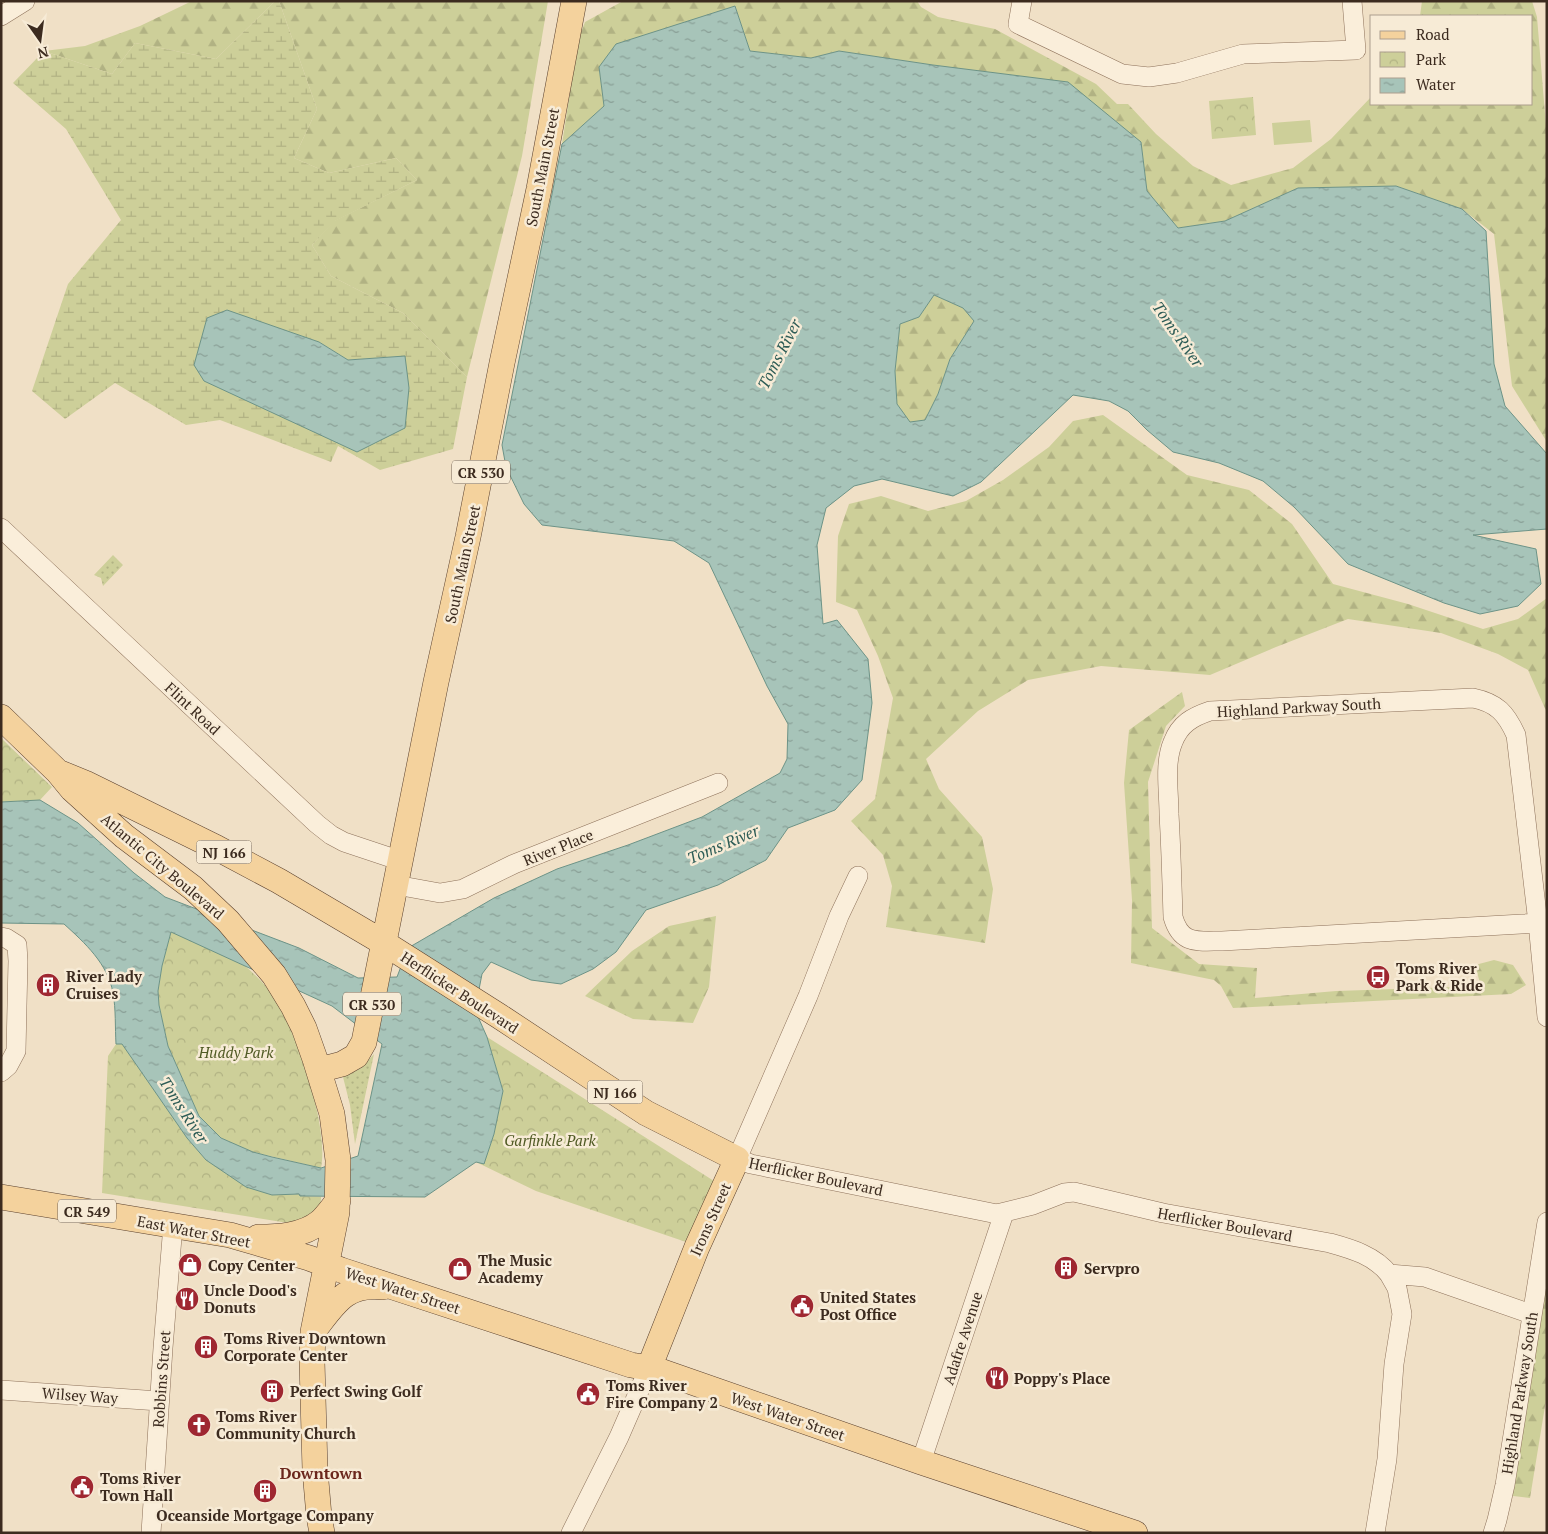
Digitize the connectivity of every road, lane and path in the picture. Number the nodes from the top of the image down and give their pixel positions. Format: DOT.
graph roads {
  1 [pos="25,1"];
  2 [pos="574,1"];
  3 [pos="1022,1"];
  4 [pos="1352,1"];
  5 [pos="1,16"];
  6 [pos="1,528"];
  7 [pos="1,717"];
  8 [pos="58,772"];
  9 [pos="718,783"];
  10 [pos="398,873"];
  11 [pos="858,876"];
  12 [pos="1538,923"];
  13 [pos="1,937"];
  14 [pos="392,948"];
  15 [pos="1546,1010"];
  16 [pos="319,1070"];
  17 [pos="1,1072"];
  18 [pos="737,1159"];
  19 [pos="1,1196"];
  20 [pos="338,1201"];
  21 [pos="1004,1213"];
  22 [pos="1547,1222"];
  23 [pos="173,1225"];
  24 [pos="230,1235"];
  25 [pos="326,1264"];
  26 [pos="1389,1274"];
  27 [pos="402,1289"];
  28 [pos="1531,1314"];
  29 [pos="312,1332"];
  30 [pos="649,1368"];
  31 [pos="1,1390"];
  32 [pos="159,1401"];
  33 [pos="921,1462"];
  34 [pos="151,1533"];
  35 [pos="322,1533"];
  36 [pos="571,1533"];
  37 [pos="1135,1533"];
  38 [pos="1376,1533"];
  39 [pos="1492,1533"];
  1 -- 5 [label="street"];
  2 -- 10 [label="main road, South Main Street / CR 530"];
  3 -- 4 [label="street"];
  6 -- 10 [label="street, Flint Road"];
  7 -- 8 [label="main road, Atlantic City Boulevard / NJ 166"];
  8 -- 14 [label="main road, Herflicker Boulevard / NJ 166"];
  8 -- 16 [label="main road, Atlantic City Boulevard / NJ 166"];
  9 -- 10 [label="street, River Place"];
  10 -- 14 [label="main road, South Main Street / CR 530"];
  11 -- 18 [label="street, Irons Street"];
  12 -- 12 [label="street, Highland Parkway South"];
  12 -- 15 [label="street, Highland Parkway South"];
  13 -- 17 [label="street"];
  14 -- 16 [label="main road, South Main Street / CR 530"];
  14 -- 18 [label="main road, Herflicker Boulevard / NJ 166"];
  16 -- 20 [label="main road, Atlantic City Boulevard / NJ 166"];
  18 -- 21 [label="street, Herflicker Boulevard"];
  18 -- 30 [label="main road, Irons Street"];
  19 -- 23 [label="main road, East Water Street / CR 549"];
  20 -- 24 [label="main road"];
  20 -- 25 [label="main road, Atlantic City Boulevard / NJ 166"];
  21 -- 26 [label="street, Herflicker Boulevard"];
  21 -- 33 [label="street, Adafre Avenue"];
  22 -- 28 [label="street, Highland Parkway South"];
  23 -- 24 [label="main road, East Water Street / CR 549"];
  23 -- 32 [label="street, Robbins Street"];
  24 -- 25 [label="main road, East Water Street / CR 549"];
  25 -- 27 [label="main road, West Water Street"];
  25 -- 29 [label="main road, NJ 166"];
  26 -- 28 [label="street"];
  26 -- 38 [label="street"];
  27 -- 29 [label="main road"];
  27 -- 30 [label="main road, West Water Street"];
  28 -- 39 [label="street, Highland Parkway South"];
  29 -- 35 [label="main road, NJ 166"];
  30 -- 33 [label="main road, West Water Street"];
  30 -- 36 [label="street, Irons Street"];
  31 -- 32 [label="street, Wilsey Way"];
  32 -- 34 [label="street, Robbins Street"];
  33 -- 37 [label="main road, West Water Street"];
}
